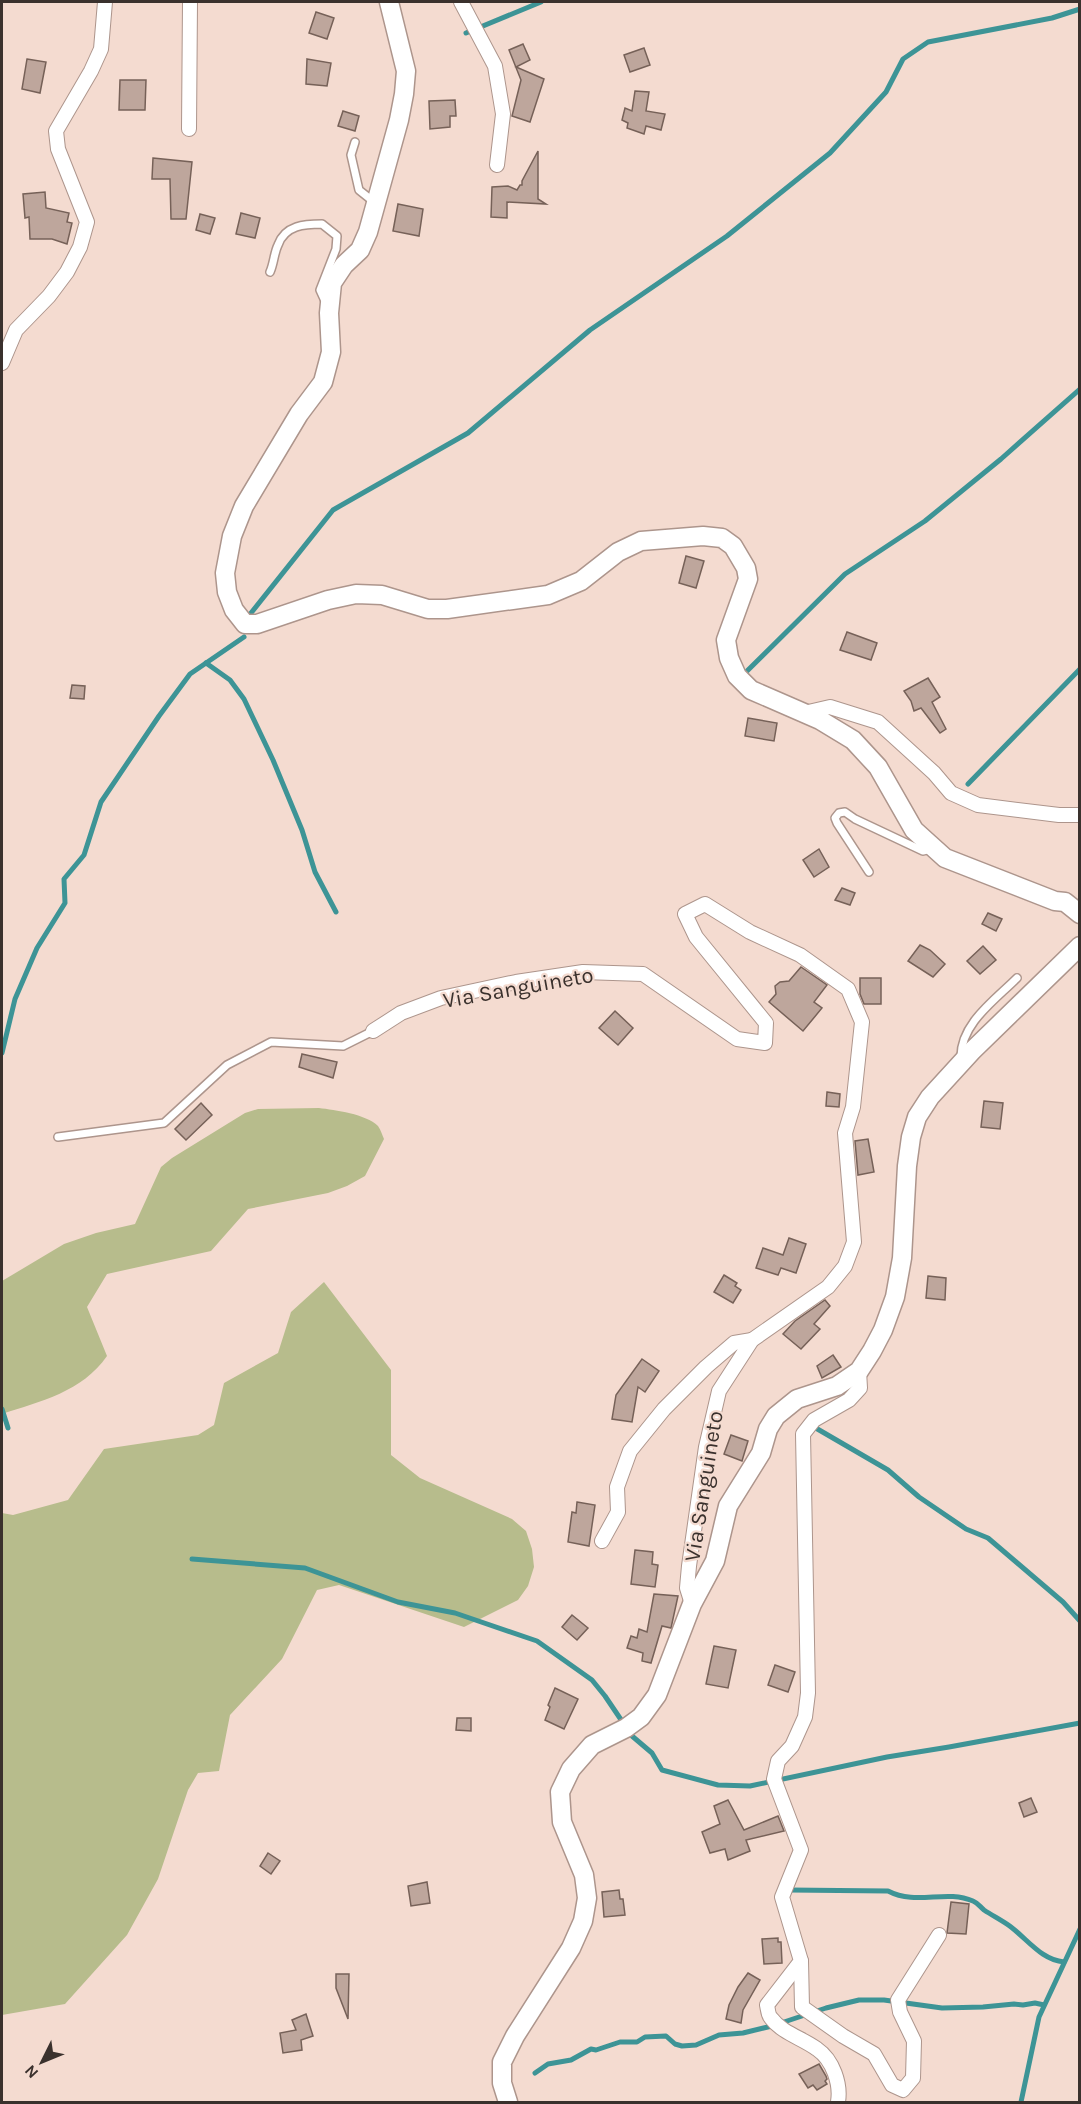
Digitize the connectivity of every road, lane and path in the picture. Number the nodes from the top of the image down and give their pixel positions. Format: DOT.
graph roads {
  1 [pos="105,2"];
  2 [pos="190,2"];
  3 [pos="389,2"];
  4 [pos="461,2"];
  5 [pos="189,129"];
  6 [pos="355,142"];
  7 [pos="497,165"];
  8 [pos="376,204"];
  9 [pos="270,272"];
  10 [pos="330,308"];
  11 [pos="2,363"];
  12 [pos="804,713"];
  13 [pos="1080,815"];
  14 [pos="933,849"];
  15 [pos="869,872"];
  16 [pos="1080,914"];
  17 [pos="1080,946"];
  18 [pos="1017,978"];
  19 [pos="374,1031"];
  20 [pos="961,1064"];
  21 [pos="58,1137"];
  22 [pos="752,1340"];
  23 [pos="859,1371"];
  24 [pos="602,1541"];
  25 [pos="692,1604"];
  26 [pos="939,1935"];
  27 [pos="801,1961"];
  28 [pos="508,2103"];
  29 [pos="838,2103"];
  1 -- 11 [label="street"];
  2 -- 5 [label="street"];
  3 -- 8 [label="street"];
  4 -- 7 [label="street"];
  6 -- 8 [label="lane"];
  8 -- 10 [label="street"];
  9 -- 10 [label="lane"];
  10 -- 12 [label="street"];
  12 -- 13 [label="street"];
  12 -- 14 [label="street"];
  14 -- 15 [label="lane"];
  14 -- 16 [label="street"];
  17 -- 20 [label="street"];
  18 -- 20 [label="lane"];
  19 -- 21 [label="lane"];
  19 -- 22 [label="street, Via Sanguineto"];
  20 -- 23 [label="street"];
  22 -- 24 [label="street, Via Sanguineto"];
  22 -- 25 [label="street, Via Sanguineto"];
  23 -- 25 [label="street"];
  23 -- 27 [label="street"];
  25 -- 28 [label="street"];
  26 -- 27 [label="street"];
  27 -- 29 [label="street"];
}
